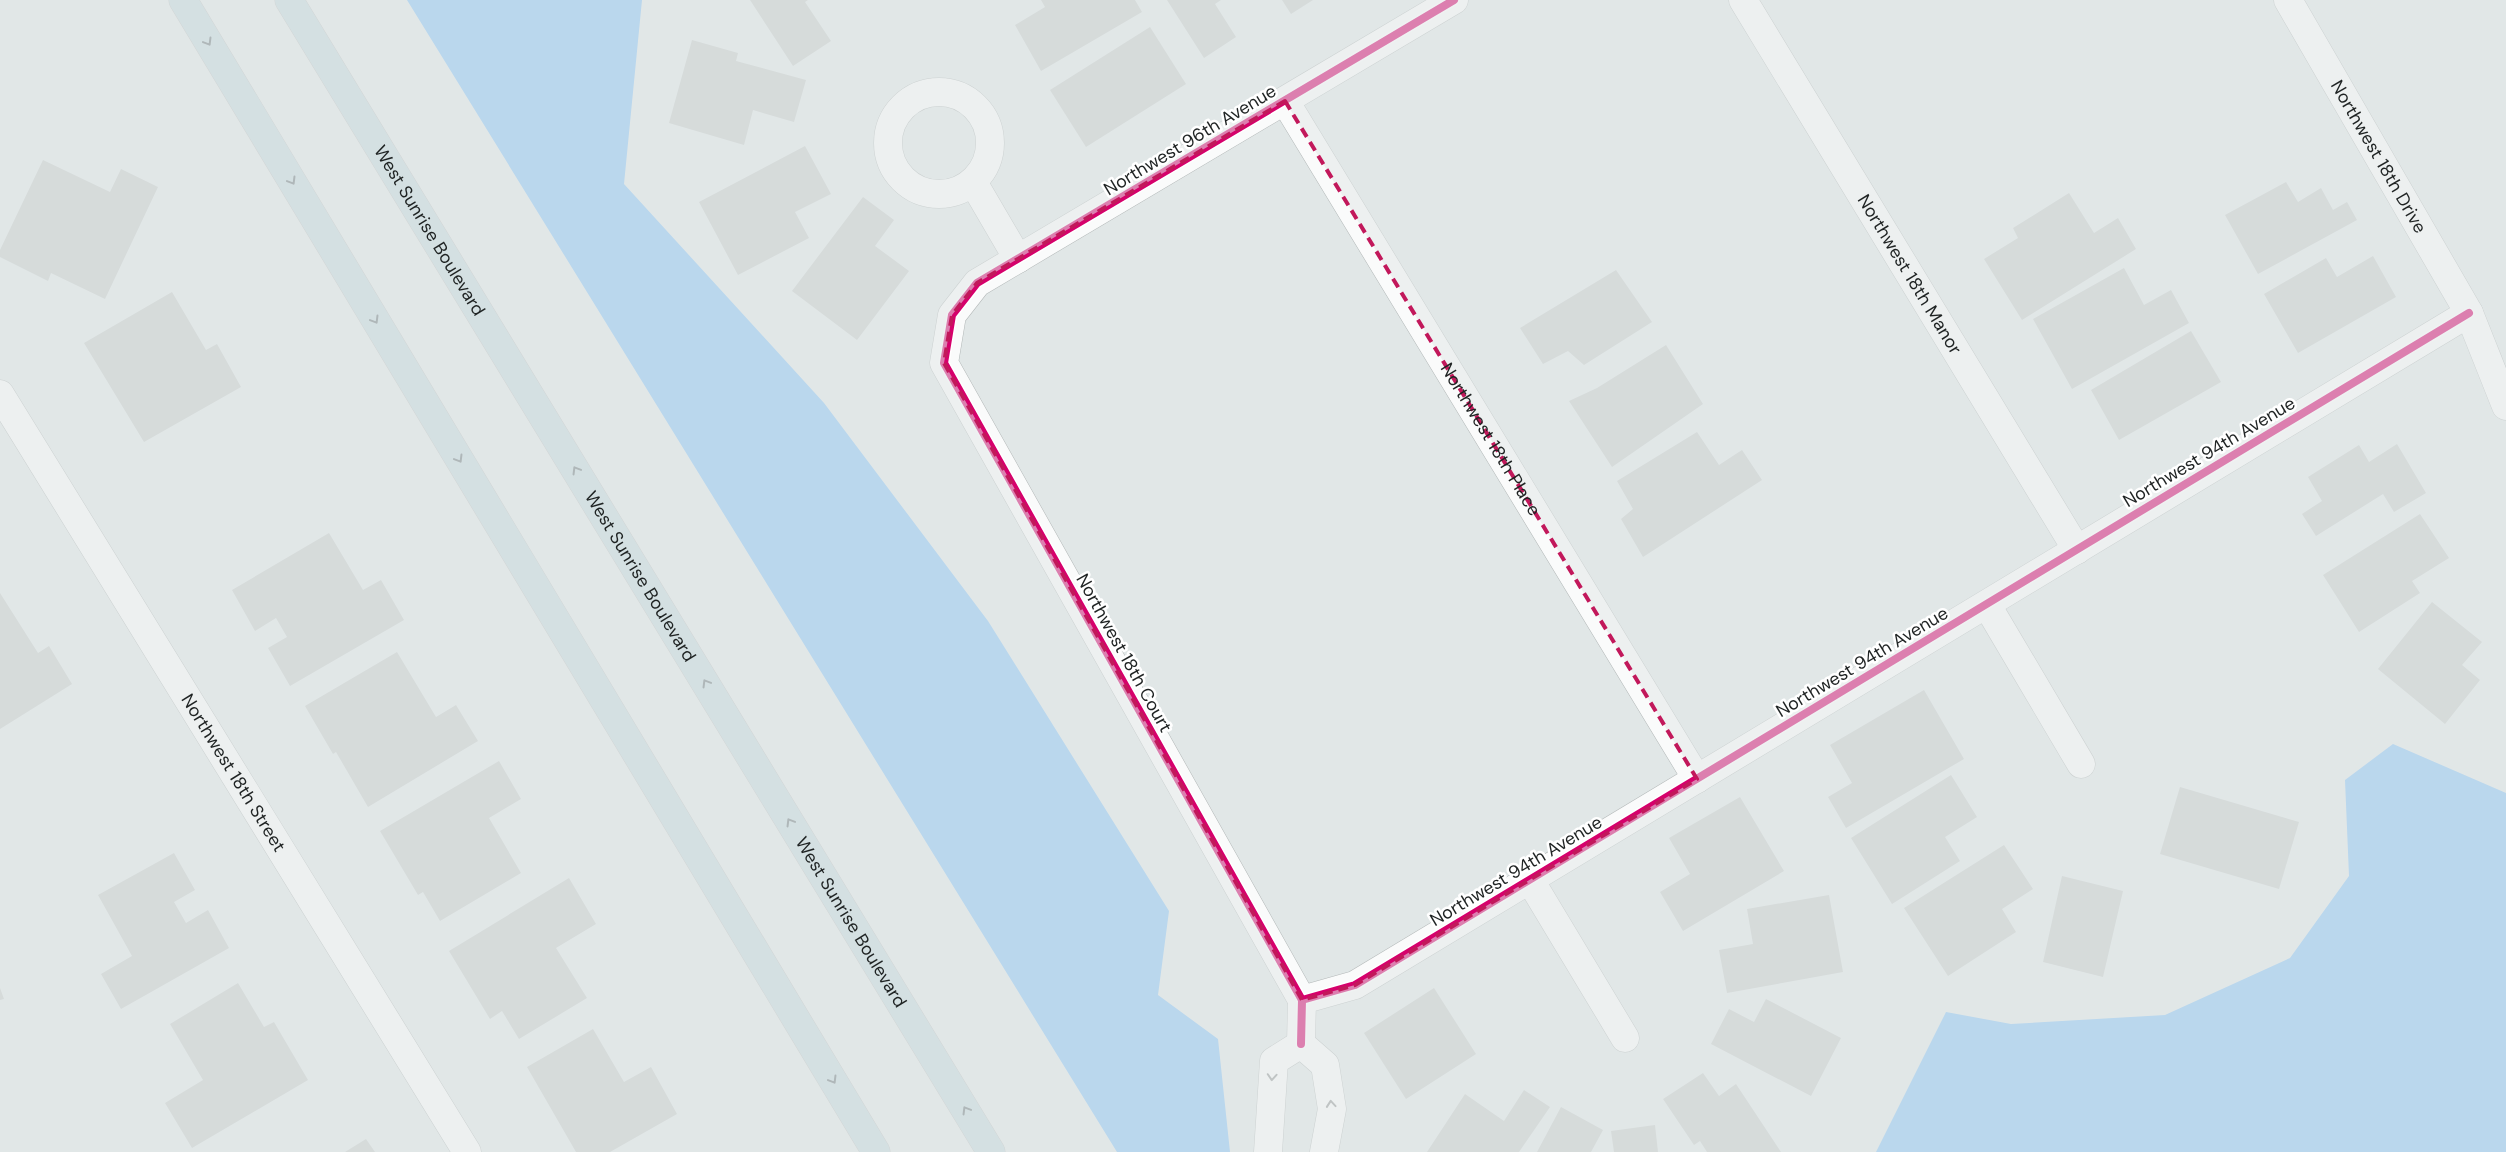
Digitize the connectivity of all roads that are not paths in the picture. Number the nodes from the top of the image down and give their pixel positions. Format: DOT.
graph roads {
  1 [pos="183,0"];
  2 [pos="289,0"];
  3 [pos="1454,0"];
  4 [pos="1743,0"];
  5 [pos="2288,0"];
  6 [pos="1285,101"];
  7 [pos="973,182"];
  8 [pos="1018,259"];
  9 [pos="2469,313"];
  10 [pos="952,316"];
  11 [pos="0,394"];
  12 [pos="2506,406"];
  13 [pos="2076,550"];
  14 [pos="1987,604"];
  15 [pos="2081,764"];
  16 [pos="1697,779"];
  17 [pos="1530,880"];
  18 [pos="1302,1000"];
  19 [pos="1625,1038"];
  20 [pos="1301,1044"];
  21 [pos="467,1152"];
  22 [pos="876,1152"];
  23 [pos="991,1152"];
  24 [pos="1268,1152"];
  25 [pos="1324,1152"];
  1 -- 22 [label="highway, one-way"];
  23 -- 2 [label="highway, West Sunrise Boulevard, one-way"];
  3 -- 6 [label="street, Northwest 96th Avenue"];
  4 -- 13 [label="street, Northwest 18th Manor"];
  5 -- 9 [label="street, Northwest 18th Drive"];
  6 -- 8 [label="street, Northwest 96th Avenue"];
  6 -- 16 [label="street, Northwest 18th Place"];
  7 -- 8 [label="street"];
  8 -- 10 [label="street, Northwest 96th Avenue"];
  9 -- 12 [label="street"];
  9 -- 13 [label="street, Northwest 94th Avenue"];
  10 -- 18 [label="street, Northwest 18th Court"];
  11 -- 21 [label="street, Northwest 18th Street"];
  13 -- 14 [label="street, Northwest 94th Avenue"];
  14 -- 15 [label="street"];
  14 -- 16 [label="street, Northwest 94th Avenue"];
  16 -- 17 [label="street, Northwest 94th Avenue"];
  17 -- 18 [label="street, Northwest 94th Avenue"];
  17 -- 19 [label="street, Northwest 94th Avenue"];
  18 -- 20 [label="street"];
  20 -- 24 [label="street, one-way"];
  25 -- 20 [label="street, one-way"];
}
